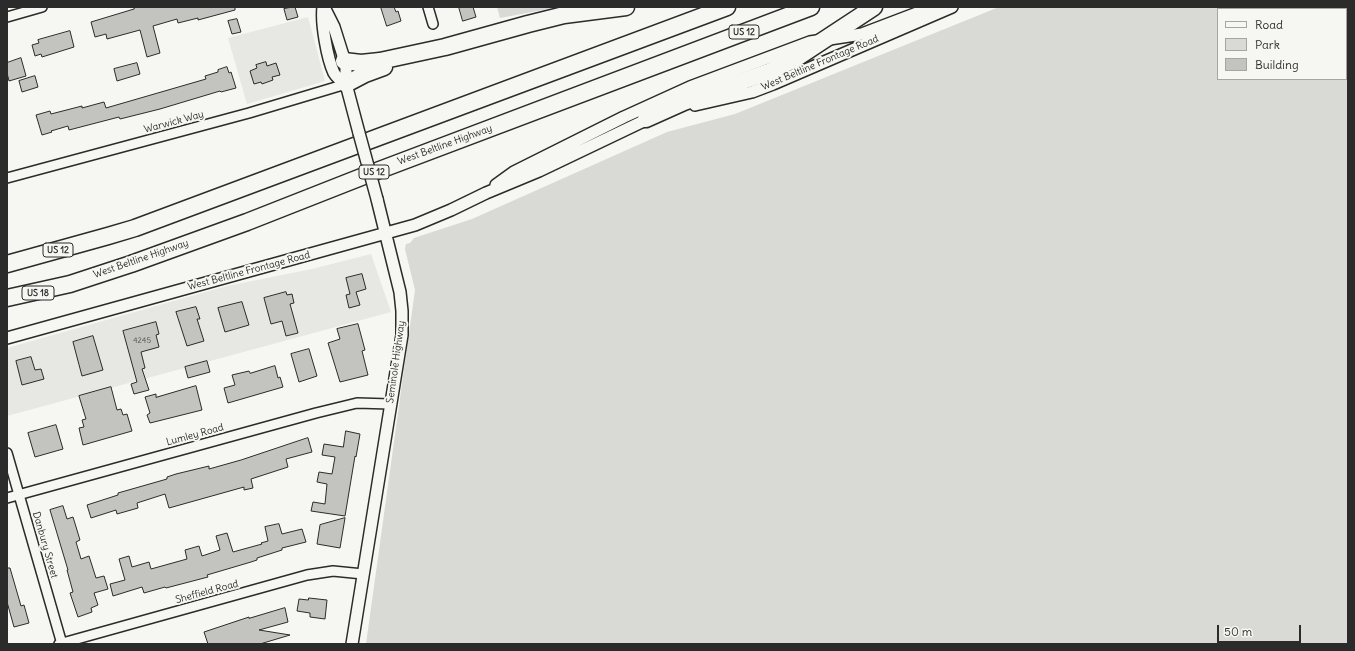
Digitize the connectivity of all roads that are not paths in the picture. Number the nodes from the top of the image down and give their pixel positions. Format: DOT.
graph roads {
  1 [pos="42,7"];
  2 [pos="324,7"];
  3 [pos="428,7"];
  4 [pos="626,7"];
  5 [pos="727,7"];
  6 [pos="812,7"];
  7 [pos="874,7"];
  8 [pos="933,7"];
  9 [pos="952,7"];
  10 [pos="7,16"];
  11 [pos="433,24"];
  12 [pos="825,39"];
  13 [pos="445,46"];
  14 [pos="344,61"];
  15 [pos="346,84"];
  16 [pos="646,119"];
  17 [pos="7,178"];
  18 [pos="486,193"];
  19 [pos="386,233"];
  20 [pos="108,236"];
  21 [pos="7,254"];
  22 [pos="7,264"];
  23 [pos="70,284"];
  24 [pos="7,298"];
  25 [pos="7,303"];
  26 [pos="7,338"];
  27 [pos="390,404"];
  28 [pos="7,453"];
  29 [pos="19,495"];
  30 [pos="7,498"];
  31 [pos="363,574"];
  32 [pos="61,644"];
  33 [pos="352,644"];
  1 -- 10 [label="street"];
  2 -- 14 [label="street, Seminole Highway"];
  2 -- 15 [label="street, Seminole Highway"];
  3 -- 11 [label="street"];
  4 -- 13 [label="highway"];
  5 -- 20 [label="highway, US 12"];
  6 -- 23 [label="highway, West Beltline Highway / US 12"];
  7 -- 12 [label="highway"];
  8 -- 12 [label="street, West Beltline Frontage Road"];
  9 -- 16 [label="street, West Beltline Frontage Road"];
  12 -- 16 [label="highway"];
  12 -- 18 [label="street, West Beltline Frontage Road"];
  13 -- 14 [label="highway"];
  13 -- 15 [label="highway"];
  14 -- 15 [label="street, Seminole Highway"];
  15 -- 17 [label="street, Warwick Way"];
  15 -- 19 [label="street, Seminole Highway, bridge"];
  16 -- 18 [label="street, West Beltline Frontage Road"];
  18 -- 19 [label="street, West Beltline Frontage Road"];
  19 -- 26 [label="street, West Beltline Frontage Road"];
  19 -- 27 [label="street, Seminole Highway"];
  20 -- 21 [label="highway"];
  20 -- 22 [label="highway, US 12"];
  23 -- 24 [label="highway, West Beltline Highway / US 12"];
  23 -- 25 [label="highway, US 18"];
  27 -- 29 [label="street, Lumley Road"];
  27 -- 31 [label="street, Seminole Highway"];
  28 -- 29 [label="street, Danbury Street"];
  29 -- 30 [label="street, Lumley Road"];
  29 -- 32 [label="street, Danbury Street"];
  31 -- 32 [label="street, Sheffield Road"];
  31 -- 33 [label="street, Seminole Highway"];
}
